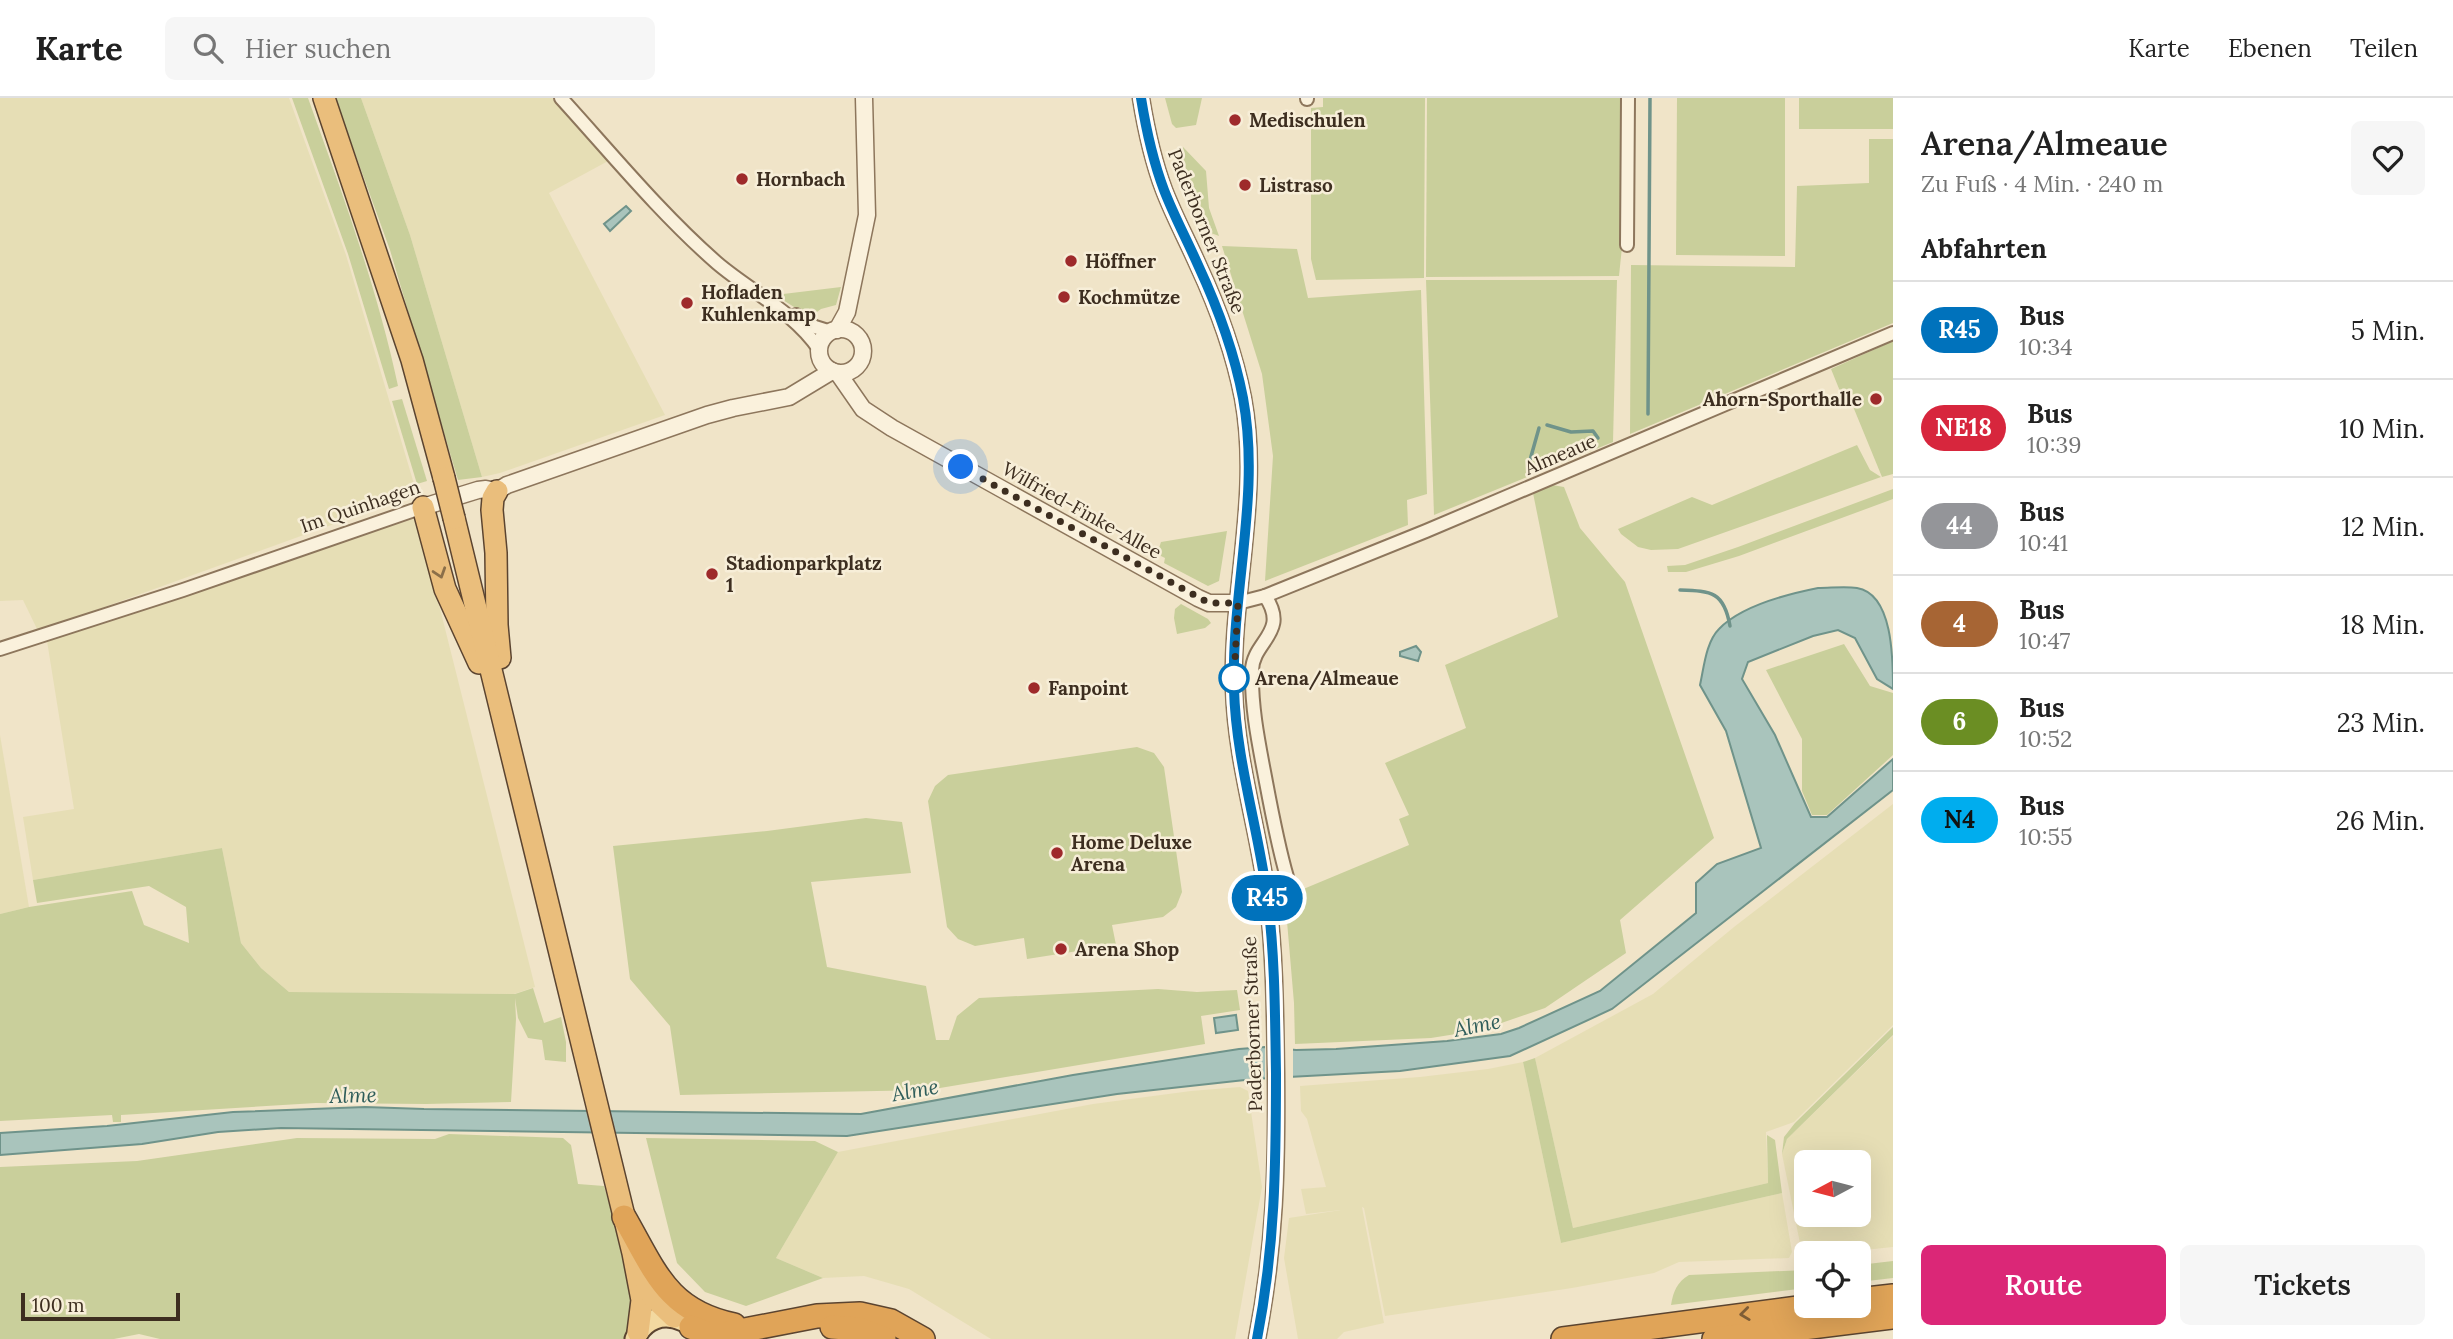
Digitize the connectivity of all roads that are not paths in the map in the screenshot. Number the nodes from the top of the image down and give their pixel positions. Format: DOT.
graph roads {
  1 [pos="324,98"];
  2 [pos="561,98"];
  3 [pos="864,98"];
  4 [pos="1141,98"];
  5 [pos="1628,98"];
  6 [pos="867,215"];
  7 [pos="1627,245"];
  8 [pos="777,306"];
  9 [pos="834,331"];
  10 [pos="1893,333"];
  11 [pos="856,336"];
  12 [pos="819,353"];
  13 [pos="855,368"];
  14 [pos="835,372"];
  15 [pos="733,408"];
  16 [pos="875,416"];
  17 [pos="496,491"];
  18 [pos="423,507"];
  19 [pos="1265,596"];
  20 [pos="1238,603"];
  21 [pos="0,649"];
  22 [pos="508,733"];
  23 [pos="1287,877"];
  24 [pos="624,1217"];
  25 [pos="633,1253"];
  26 [pos="1893,1296"];
  27 [pos="1871,1299"];
  28 [pos="1794,1308"];
  29 [pos="1893,1317"];
  30 [pos="688,1328"];
  31 [pos="761,1333"];
  32 [pos="636,1336"];
  33 [pos="884,1339"];
  34 [pos="923,1339"];
  35 [pos="1257,1339"];
  36 [pos="1563,1339"];
  37 [pos="1714,1339"];
  1 -- 22 [label="highway, bridge"];
  2 -- 8 [label="street"];
  3 -- 6 [label="street"];
  4 -- 20 [label="street, Paderborner Straße"];
  5 -- 7 [label="street"];
  6 -- 9 [label="street"];
  6 -- 11 [label="street"];
  8 -- 9 [label="street"];
  8 -- 12 [label="street"];
  9 -- 11 [label="street"];
  9 -- 12 [label="street"];
  10 -- 19 [label="street, Almeaue"];
  11 -- 13 [label="street"];
  12 -- 14 [label="street"];
  12 -- 15 [label="street, Im Quinhagen"];
  13 -- 14 [label="street"];
  13 -- 16 [label="street, Wilfried-Finke-Allee"];
  14 -- 15 [label="street, Im Quinhagen"];
  14 -- 16 [label="street, Wilfried-Finke-Allee"];
  15 -- 17 [label="street, Im Quinhagen"];
  16 -- 20 [label="street, Wilfried-Finke-Allee"];
  17 -- 18 [label="street, Im Quinhagen"];
  17 -- 22 [label="highway"];
  18 -- 21 [label="street, Im Quinhagen"];
  18 -- 22 [label="highway, one-way"];
  19 -- 20 [label="street, Almeaue"];
  19 -- 23 [label="street"];
  20 -- 35 [label="street, Paderborner Straße"];
  22 -- 24 [label="highway"];
  24 -- 25 [label="highway"];
  24 -- 31 [label="highway"];
  25 -- 30 [label="highway"];
  25 -- 32 [label="highway"];
  26 -- 27 [label="highway"];
  28 -- 36 [label="highway, one-way"];
  29 -- 37 [label="highway"];
  30 -- 31 [label="highway"];
  30 -- 32 [label="main road"];
  31 -- 33 [label="highway"];
  31 -- 34 [label="highway"];
}
